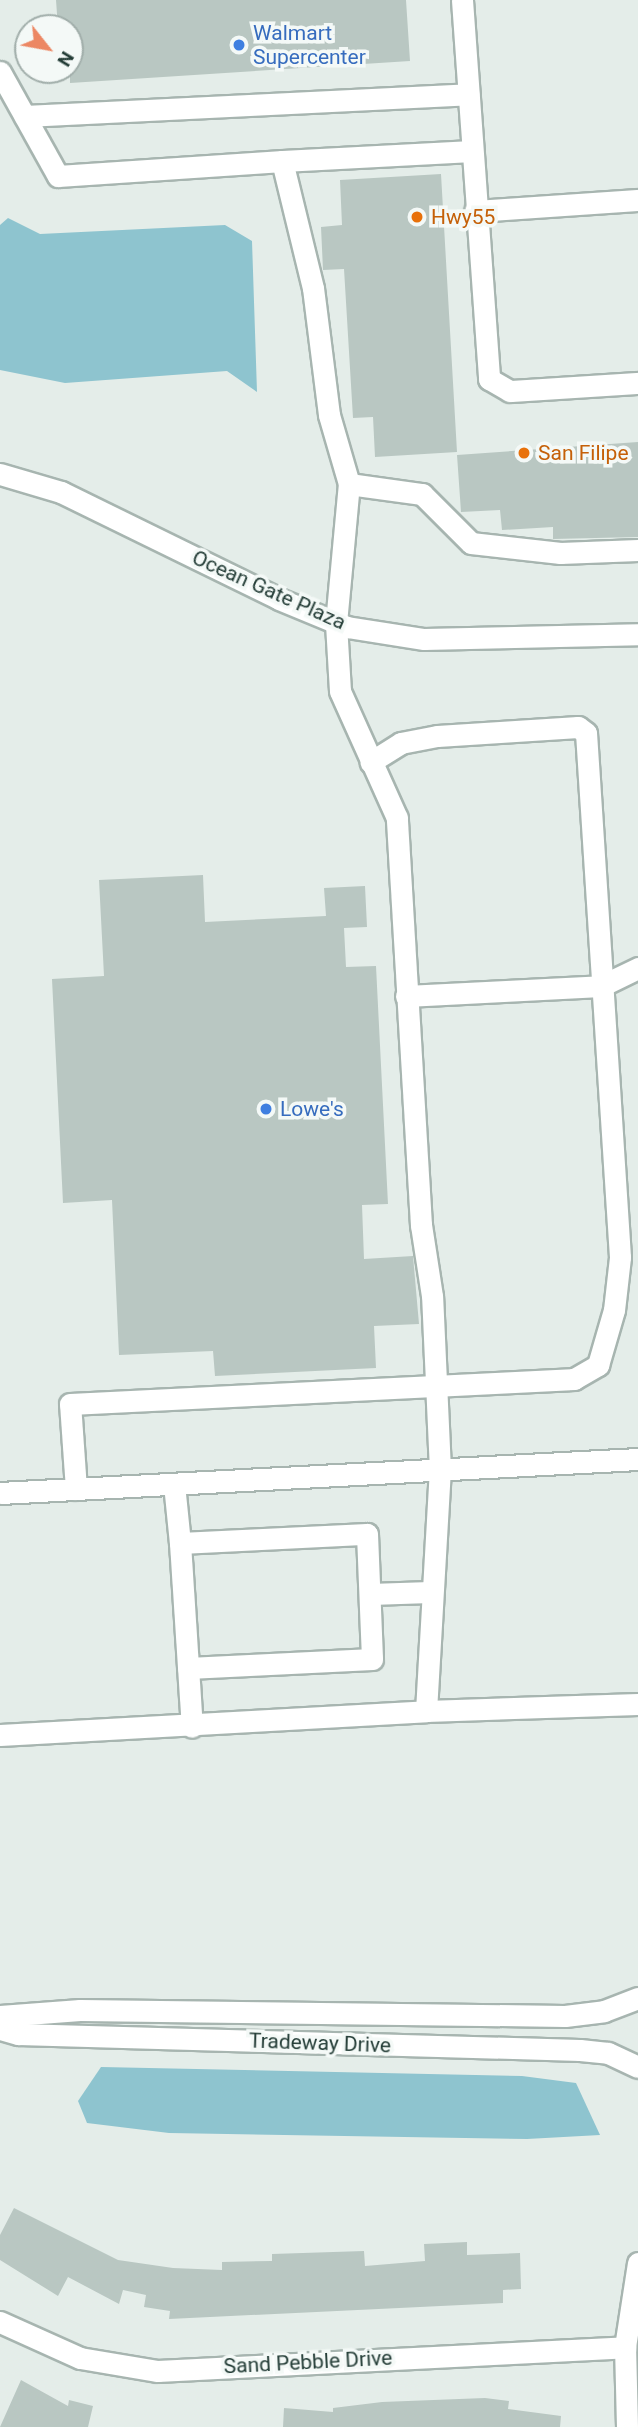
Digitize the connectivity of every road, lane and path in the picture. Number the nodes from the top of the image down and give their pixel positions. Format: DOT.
graph roads {
  1 [pos="462,0"];
  2 [pos="0,72"];
  3 [pos="468,94"];
  4 [pos="25,116"];
  5 [pos="472,151"];
  6 [pos="282,161"];
  7 [pos="638,200"];
  8 [pos="475,211"];
  9 [pos="638,383"];
  10 [pos="0,474"];
  11 [pos="349,484"];
  12 [pos="638,550"];
  13 [pos="336,622"];
  14 [pos="638,634"];
  15 [pos="371,762"];
  16 [pos="638,968"];
  17 [pos="601,986"];
  18 [pos="406,996"];
  19 [pos="435,1388"];
  20 [pos="638,1459"];
  21 [pos="440,1470"];
  22 [pos="174,1484"];
  23 [pos="76,1489"];
  24 [pos="0,1493"];
  25 [pos="180,1543"];
  26 [pos="430,1592"];
  27 [pos="370,1594"];
  28 [pos="188,1668"];
  29 [pos="638,1704"];
  30 [pos="426,1711"];
  31 [pos="192,1727"];
  32 [pos="0,1735"];
  33 [pos="638,1998"];
  34 [pos="0,2016"];
  35 [pos="0,2029"];
  36 [pos="638,2067"];
  37 [pos="638,2263"];
  38 [pos="0,2322"];
  39 [pos="625,2347"];
  40 [pos="627,2427"];
  1 -- 3 [label="street"];
  2 -- 4 [label="street"];
  3 -- 4 [label="street"];
  3 -- 5 [label="street"];
  4 -- 6 [label="street"];
  5 -- 6 [label="street"];
  5 -- 8 [label="street"];
  6 -- 11 [label="street"];
  7 -- 8 [label="street"];
  8 -- 9 [label="street"];
  10 -- 13 [label="street, Ocean Gate Plaza"];
  11 -- 12 [label="street"];
  11 -- 13 [label="street"];
  13 -- 14 [label="street, Ocean Gate Plaza"];
  13 -- 15 [label="street"];
  15 -- 17 [label="street"];
  15 -- 18 [label="street"];
  16 -- 17 [label="street"];
  17 -- 18 [label="street"];
  17 -- 19 [label="street"];
  18 -- 19 [label="street"];
  19 -- 21 [label="street"];
  19 -- 23 [label="street"];
  20 -- 21 [label="street"];
  21 -- 22 [label="street"];
  21 -- 26 [label="street"];
  22 -- 23 [label="street"];
  22 -- 25 [label="street"];
  23 -- 24 [label="street"];
  25 -- 27 [label="street"];
  25 -- 28 [label="street"];
  26 -- 27 [label="street"];
  26 -- 30 [label="street"];
  27 -- 28 [label="street"];
  28 -- 31 [label="street"];
  29 -- 30 [label="street"];
  30 -- 31 [label="street"];
  31 -- 32 [label="street"];
  33 -- 34 [label="street, Tradeway Drive"];
  35 -- 36 [label="street, Tradeway Drive"];
  37 -- 39 [label="street"];
  38 -- 39 [label="street, Sand Pebble Drive"];
  39 -- 40 [label="street"];
}
